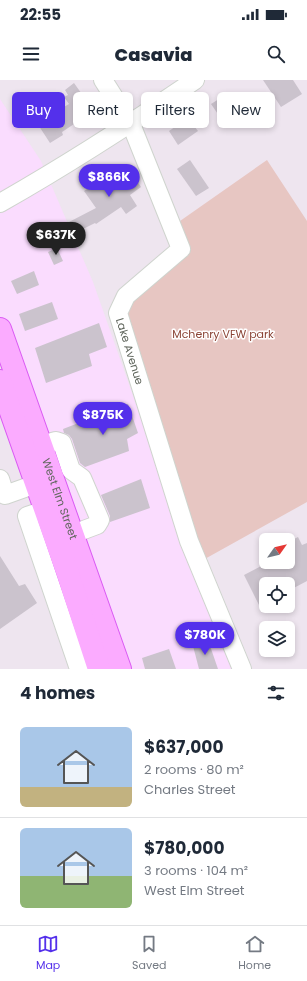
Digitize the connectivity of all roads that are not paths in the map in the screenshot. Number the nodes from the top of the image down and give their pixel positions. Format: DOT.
graph roads {
  1 [pos="103,80"];
  2 [pos="195,80"];
  3 [pos="111,92"];
  4 [pos="133,123"];
  5 [pos="125,128"];
  6 [pos="133,128"];
  7 [pos="0,203"];
  8 [pos="0,329"];
  9 [pos="6,389"];
  10 [pos="32,448"];
  11 [pos="71,470"];
  12 [pos="44,482"];
  13 [pos="2,491"];
  14 [pos="55,539"];
  15 [pos="66,571"];
  16 [pos="101,667"];
  17 [pos="242,669"];
  1 -- 3 [label="street, Lake Avenue"];
  2 -- 4 [label="street"];
  5 -- 7 [label="street"];
  6 -- 17 [label="street, Lake Avenue"];
  8 -- 9 [label="main road, West Elm Street"];
  9 -- 10 [label="main road, West Elm Street"];
  10 -- 11 [label="street"];
  10 -- 12 [label="main road, West Elm Street"];
  11 -- 12 [label="street"];
  11 -- 14 [label="street"];
  12 -- 13 [label="street"];
  12 -- 14 [label="main road, West Elm Street"];
  12 -- 14 [label="main road, West Elm Street"];
  14 -- 15 [label="main road, West Elm Street"];
  15 -- 16 [label="main road, West Elm Street"];
  15 -- 16 [label="main road, West Elm Street"];
}
